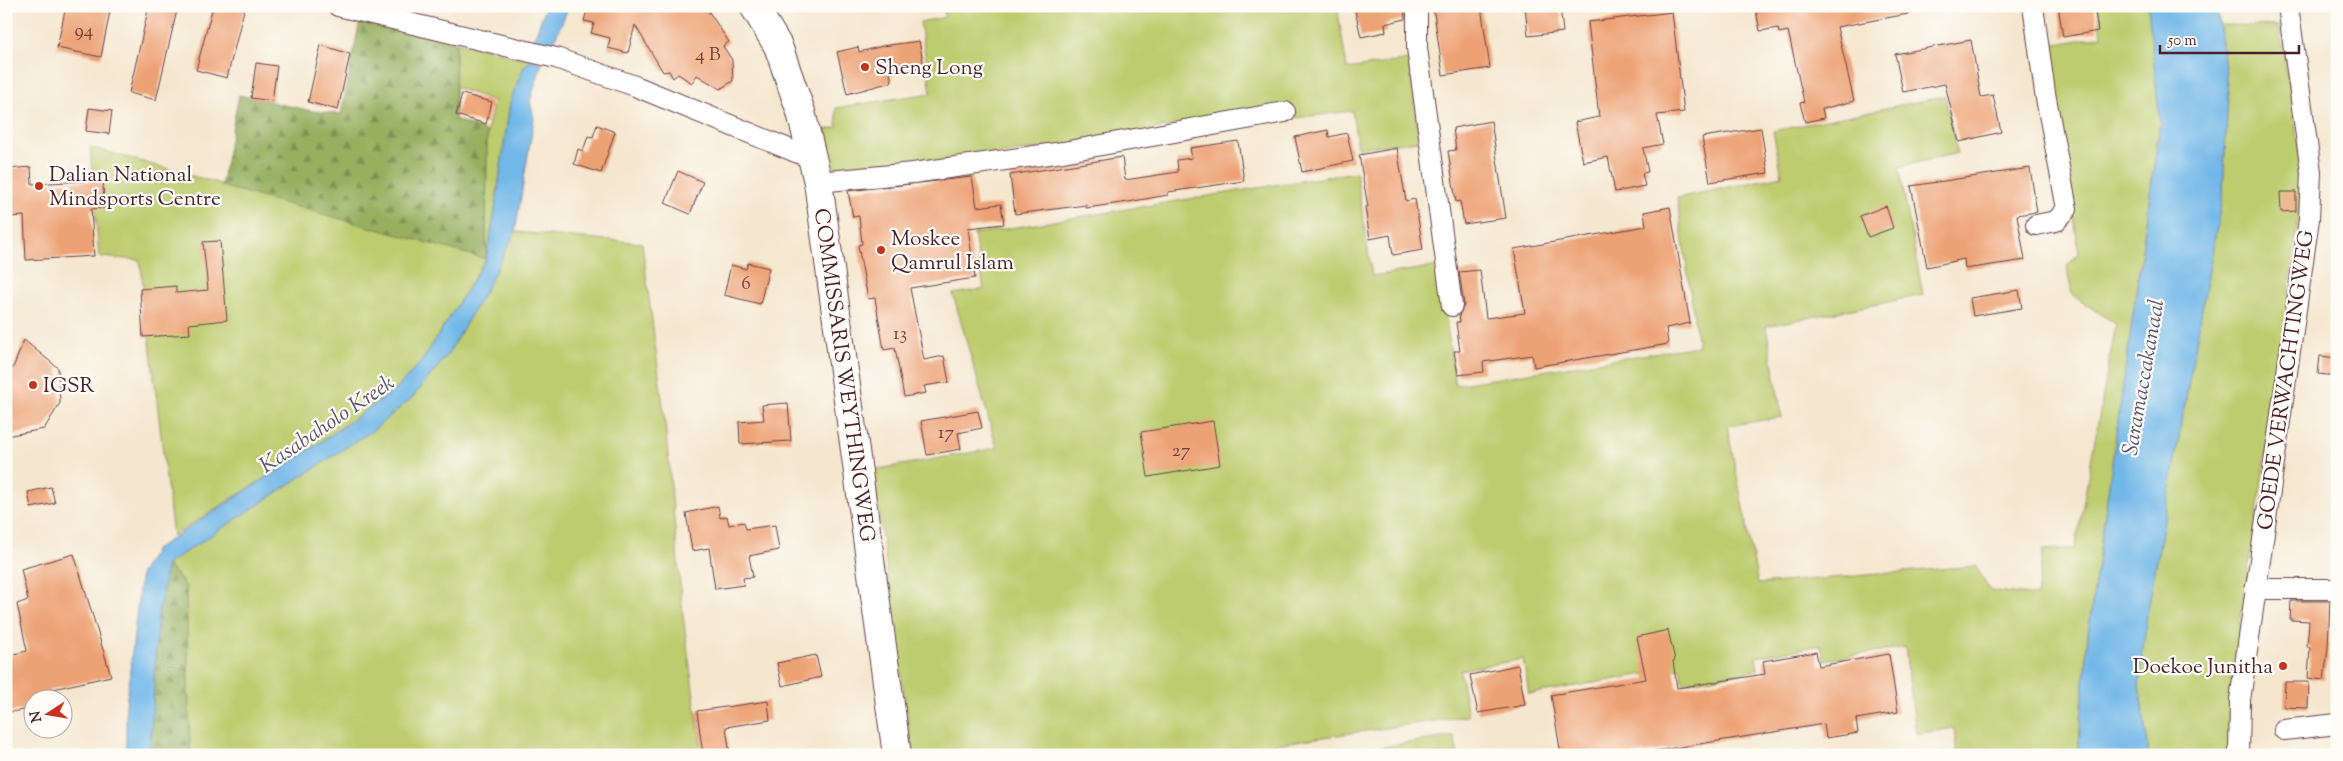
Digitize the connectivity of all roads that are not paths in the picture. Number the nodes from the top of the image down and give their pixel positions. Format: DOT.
graph roads {
  1 [pos="338,6"];
  2 [pos="754,6"];
  3 [pos="1417,6"];
  4 [pos="2033,6"];
  5 [pos="2288,6"];
  6 [pos="1285,112"];
  7 [pos="816,170"];
  8 [pos="2036,224"];
  9 [pos="1452,306"];
  10 [pos="2255,589"];
  11 [pos="2337,589"];
  12 [pos="2337,724"];
  13 [pos="2284,730"];
  14 [pos="897,755"];
  15 [pos="2239,755"];
  1 -- 7 [label="street"];
  2 -- 7 [label="main road, COMMISSARIS WEYTHINGWEG"];
  3 -- 9 [label="street"];
  4 -- 8 [label="street"];
  5 -- 10 [label="street, GOEDE VERWACHTINGWEG"];
  6 -- 7 [label="street"];
  7 -- 14 [label="main road, COMMISSARIS WEYTHINGWEG"];
  10 -- 11 [label="street"];
  10 -- 15 [label="street, GOEDE VERWACHTINGWEG"];
  12 -- 13 [label="street"];
}
